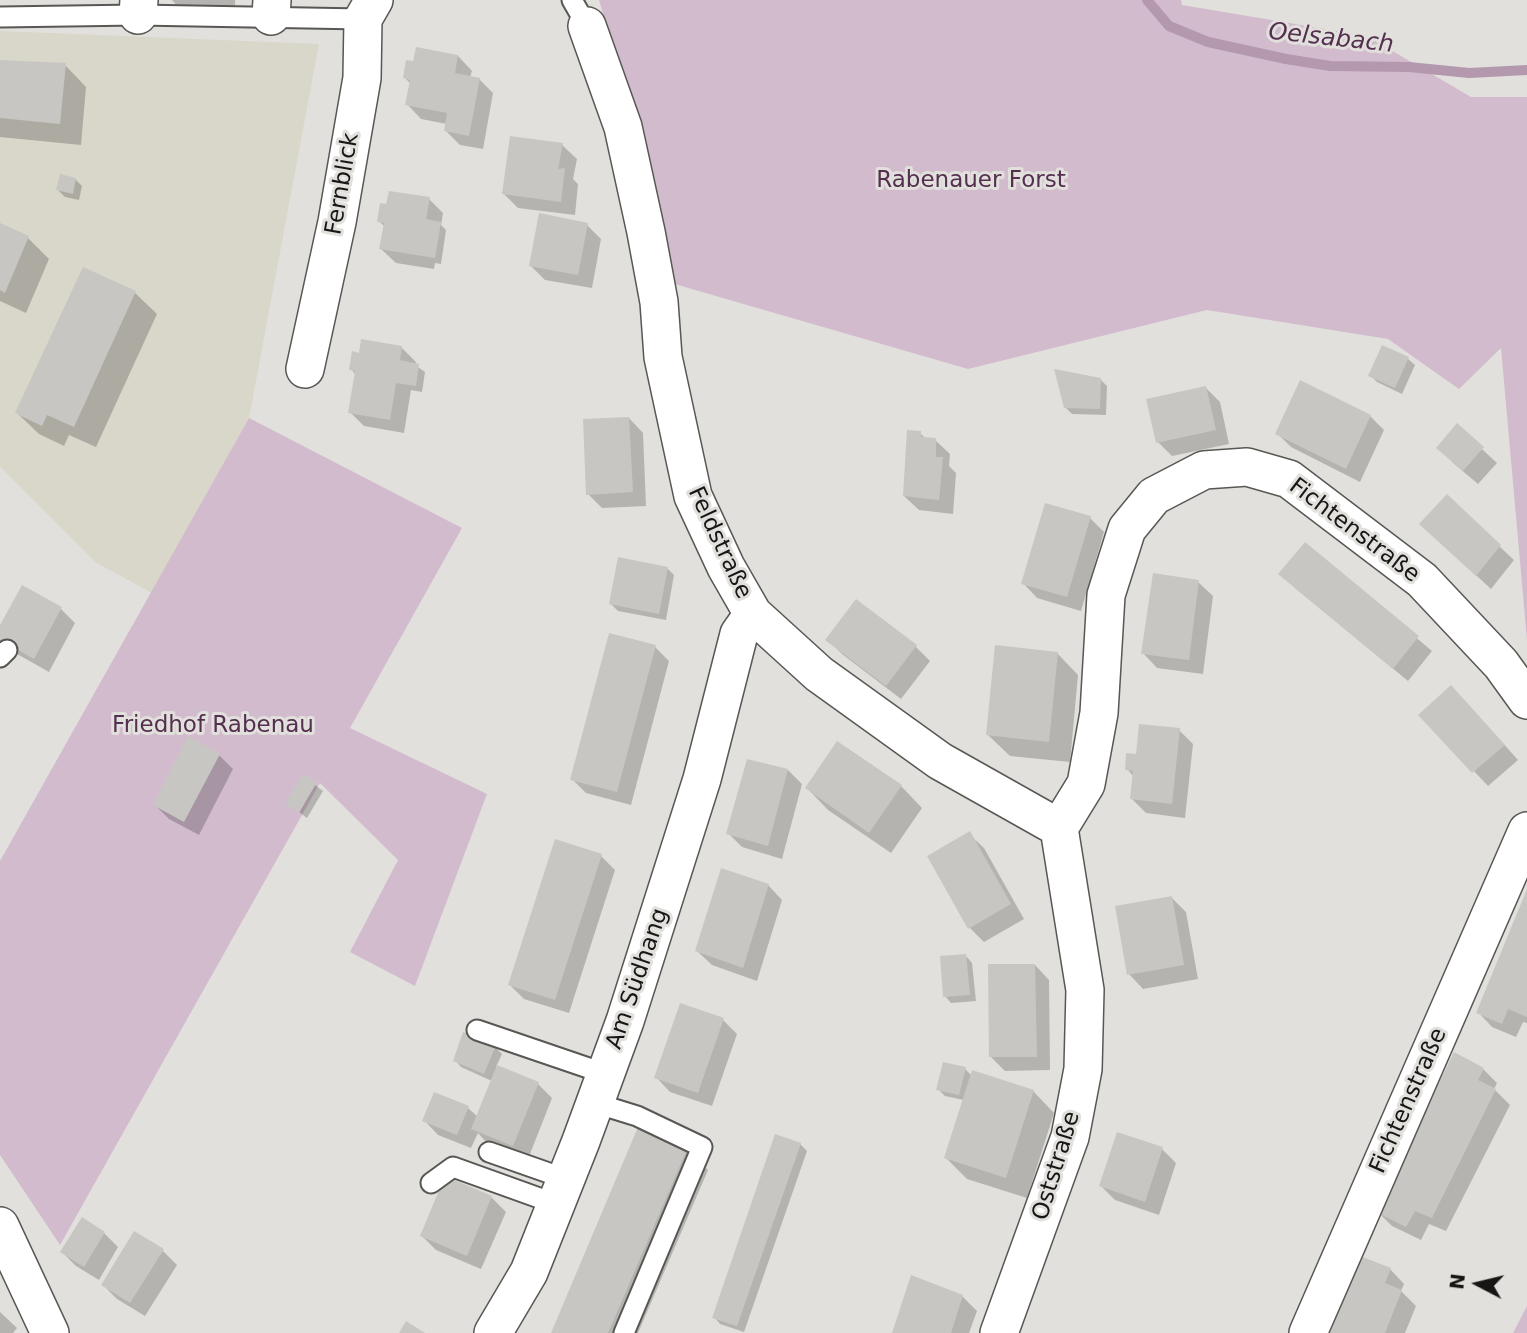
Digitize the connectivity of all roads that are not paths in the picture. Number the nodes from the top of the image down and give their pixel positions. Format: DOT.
graph roads {
  1 [pos="138,7"];
  2 [pos="271,8"];
  3 [pos="368,10"];
  4 [pos="580,13"];
  5 [pos="0,17"];
  6 [pos="305,369"];
  7 [pos="753,614"];
  8 [pos="1527,701"];
  9 [pos="1059,828"];
  10 [pos="1527,831"];
  11 [pos="477,1030"];
  12 [pos="600,1088"];
  13 [pos="489,1152"];
  14 [pos="431,1183"];
  15 [pos="561,1192"];
  16 [pos="0,1226"];
  17 [pos="501,1330"];
  18 [pos="50,1333"];
  19 [pos="624,1333"];
  20 [pos="999,1333"];
  21 [pos="1308,1333"];
  1 -- 2 [label="lane"];
  1 -- 5 [label="lane"];
  2 -- 3 [label="lane"];
  3 -- 6 [label="street, Fernblick"];
  4 -- 7 [label="street, Feldstraße"];
  7 -- 9 [label="street, Feldstraße"];
  7 -- 12 [label="street, Am Südhang"];
  8 -- 9 [label="street, Fichtenstraße"];
  9 -- 20 [label="street, Oststraße"];
  10 -- 21 [label="street, Fichtenstraße"];
  11 -- 12 [label="lane"];
  12 -- 15 [label="street, Am Südhang"];
  12 -- 19 [label="lane"];
  13 -- 15 [label="lane"];
  14 -- 15 [label="lane"];
  15 -- 17 [label="street, Am Südhang"];
  16 -- 18 [label="street"];
}
